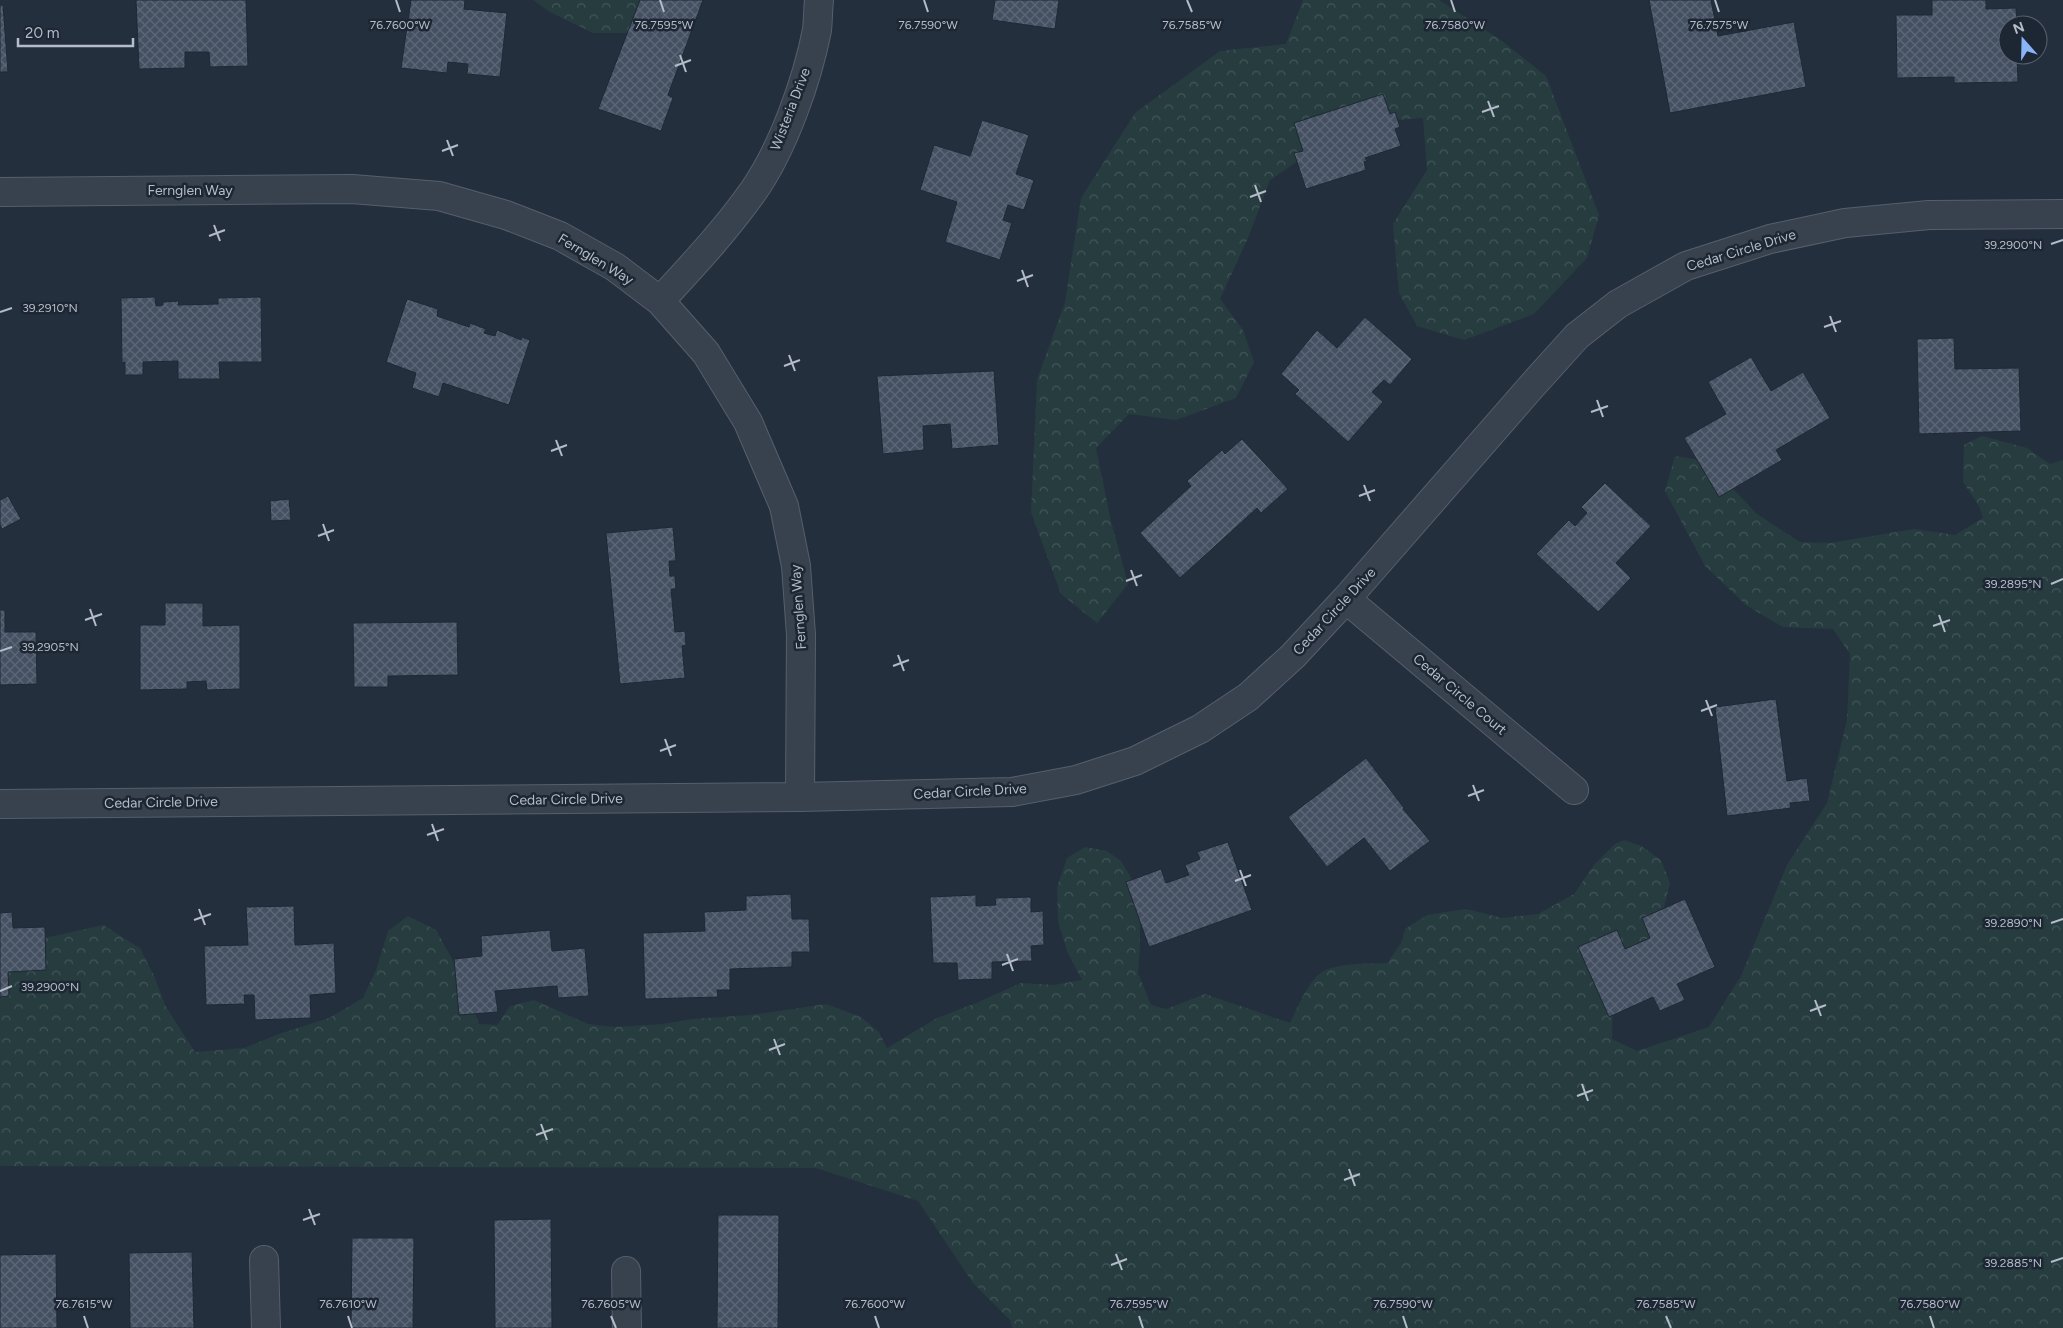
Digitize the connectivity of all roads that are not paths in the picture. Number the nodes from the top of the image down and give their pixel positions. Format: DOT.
graph roads {
  1 [pos="819,0"];
  2 [pos="0,192"];
  3 [pos="2063,214"];
  4 [pos="660,300"];
  5 [pos="1346,599"];
  6 [pos="1574,790"];
  7 [pos="800,797"];
  8 [pos="0,804"];
  9 [pos="264,1260"];
  10 [pos="626,1271"];
  11 [pos="266,1328"];
  12 [pos="627,1328"];
  1 -- 4 [label="street, Wisteria Drive"];
  2 -- 4 [label="street, Fernglen Way"];
  3 -- 5 [label="street, Cedar Circle Drive"];
  4 -- 7 [label="street, Fernglen Way"];
  5 -- 6 [label="street, Cedar Circle Court"];
  5 -- 7 [label="street, Cedar Circle Drive"];
  7 -- 8 [label="street, Cedar Circle Drive"];
  9 -- 11 [label="street"];
  10 -- 12 [label="street"];
}
